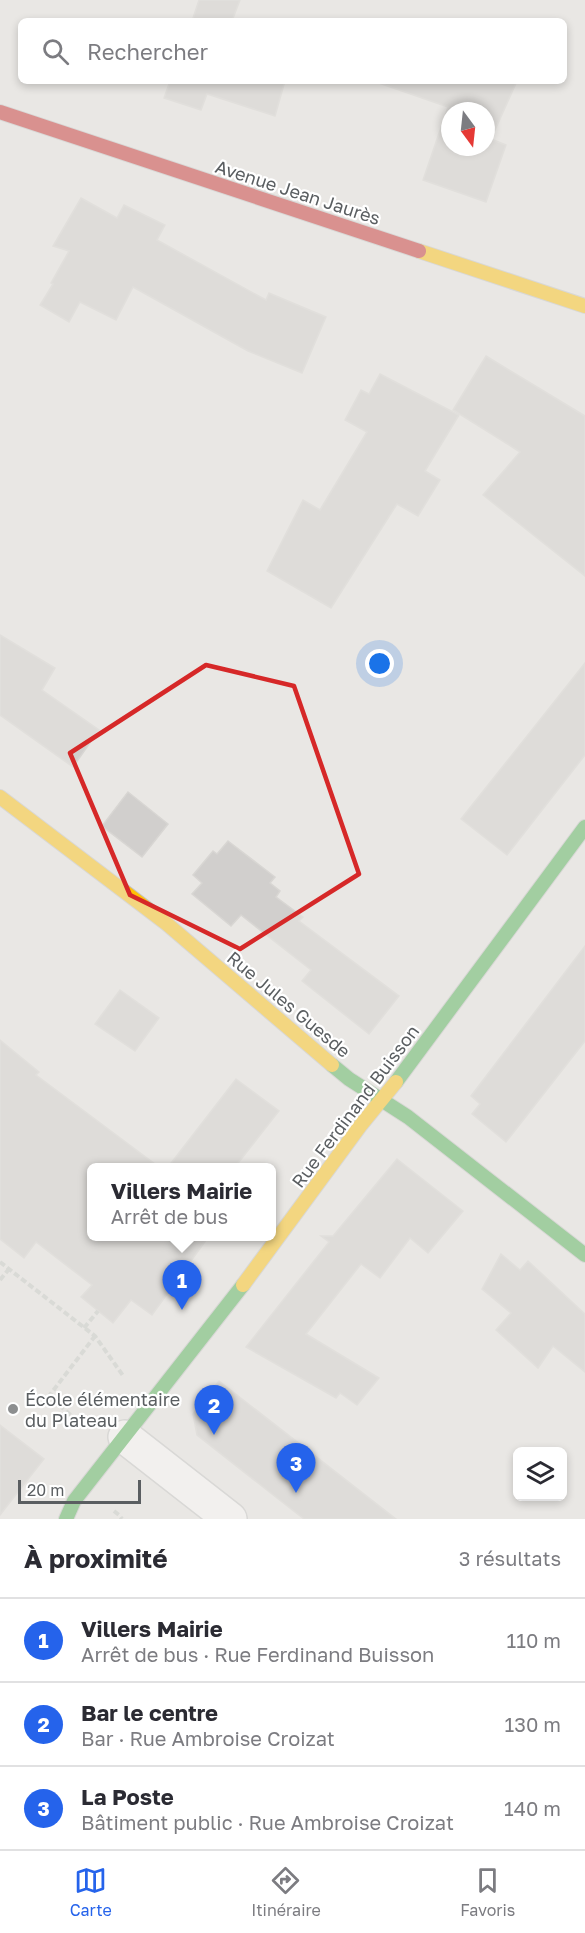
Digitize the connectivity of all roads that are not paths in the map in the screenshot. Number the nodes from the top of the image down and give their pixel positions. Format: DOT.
graph roads {
  1 [pos="0,112"];
  2 [pos="585,306"];
  3 [pos="0,798"];
  4 [pos="585,827"];
  5 [pos="383,1100"];
  6 [pos="276,1241"];
  7 [pos="276,1241"];
  8 [pos="585,1256"];
  9 [pos="125,1437"];
  10 [pos="66,1519"];
  11 [pos="230,1519"];
  1 -- 2 [label="street, Avenue Jean Jaurès"];
  3 -- 5 [label="street, Rue Jules Guesde"];
  4 -- 5 [label="street, Rue Ferdinand Buisson"];
  5 -- 6 [label="street, Rue Ferdinand Buisson"];
  5 -- 8 [label="street, Rue Jules Guesde"];
  7 -- 9 [label="street, Rue Ferdinand Buisson"];
  9 -- 10 [label="street, Rue Ferdinand Buisson"];
  9 -- 11 [label="street"];
}
